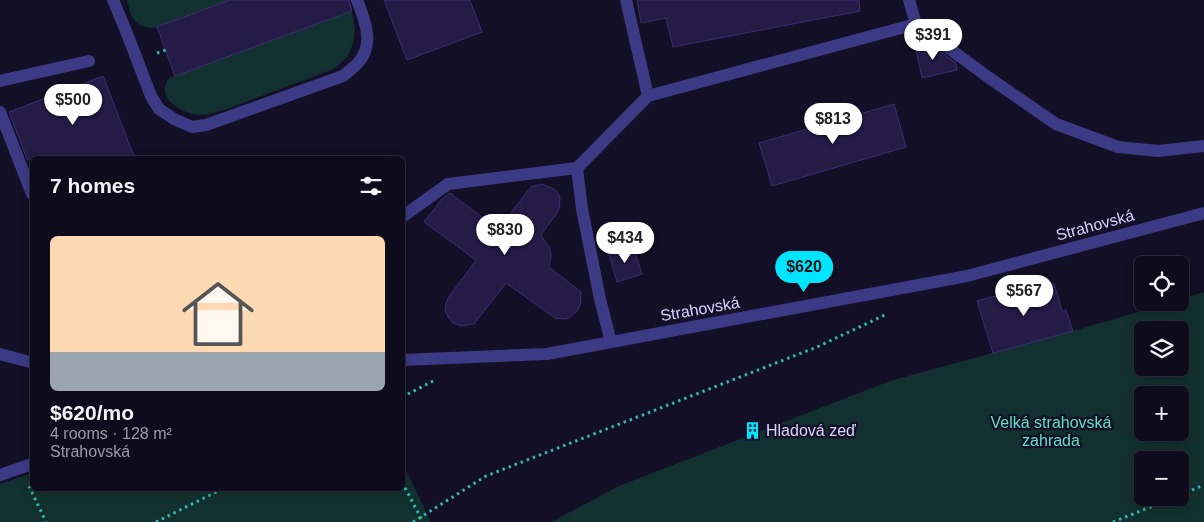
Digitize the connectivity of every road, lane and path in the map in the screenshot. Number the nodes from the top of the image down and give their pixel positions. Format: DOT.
graph roads {
  1 [pos="113,0"];
  2 [pos="357,0"];
  3 [pos="626,0"];
  4 [pos="909,0"];
  5 [pos="916,24"];
  6 [pos="89,61"];
  7 [pos="0,81"];
  8 [pos="648,96"];
  9 [pos="0,112"];
  10 [pos="1204,146"];
  11 [pos="577,168"];
  12 [pos="30,189"];
  13 [pos="1204,213"];
  14 [pos="405,215"];
  15 [pos="888,313"];
  16 [pos="611,342"];
  17 [pos="0,354"];
  18 [pos="405,360"];
  19 [pos="30,362"];
  20 [pos="440,378"];
  21 [pos="405,396"];
  22 [pos="27,466"];
  23 [pos="0,475"];
  24 [pos="1204,485"];
  25 [pos="405,488"];
  26 [pos="35,491"];
  27 [pos="218,491"];
  28 [pos="1189,491"];
  29 [pos="1153,506"];
  30 [pos="420,517"];
  31 [pos="46,522"];
  32 [pos="156,522"];
  33 [pos="413,522"];
  34 [pos="423,522"];
  35 [pos="1113,522"];
  1 -- 2 [label="street"];
  3 -- 8 [label="street"];
  4 -- 5 [label="street"];
  5 -- 8 [label="street"];
  5 -- 10 [label="street"];
  6 -- 7 [label="street"];
  8 -- 11 [label="street"];
  9 -- 12 [label="street"];
  11 -- 14 [label="street"];
  11 -- 16 [label="street"];
  13 -- 16 [label="street, Strahovská"];
  15 -- 30 [label="path"];
  16 -- 18 [label="street, Strahovská"];
  17 -- 19 [label="street"];
  20 -- 21 [label="path"];
  22 -- 23 [label="street"];
  24 -- 28 [label="path"];
  25 -- 30 [label="path"];
  26 -- 31 [label="path"];
  27 -- 32 [label="path"];
  29 -- 35 [label="path"];
  30 -- 33 [label="path"];
  30 -- 34 [label="path"];
}
